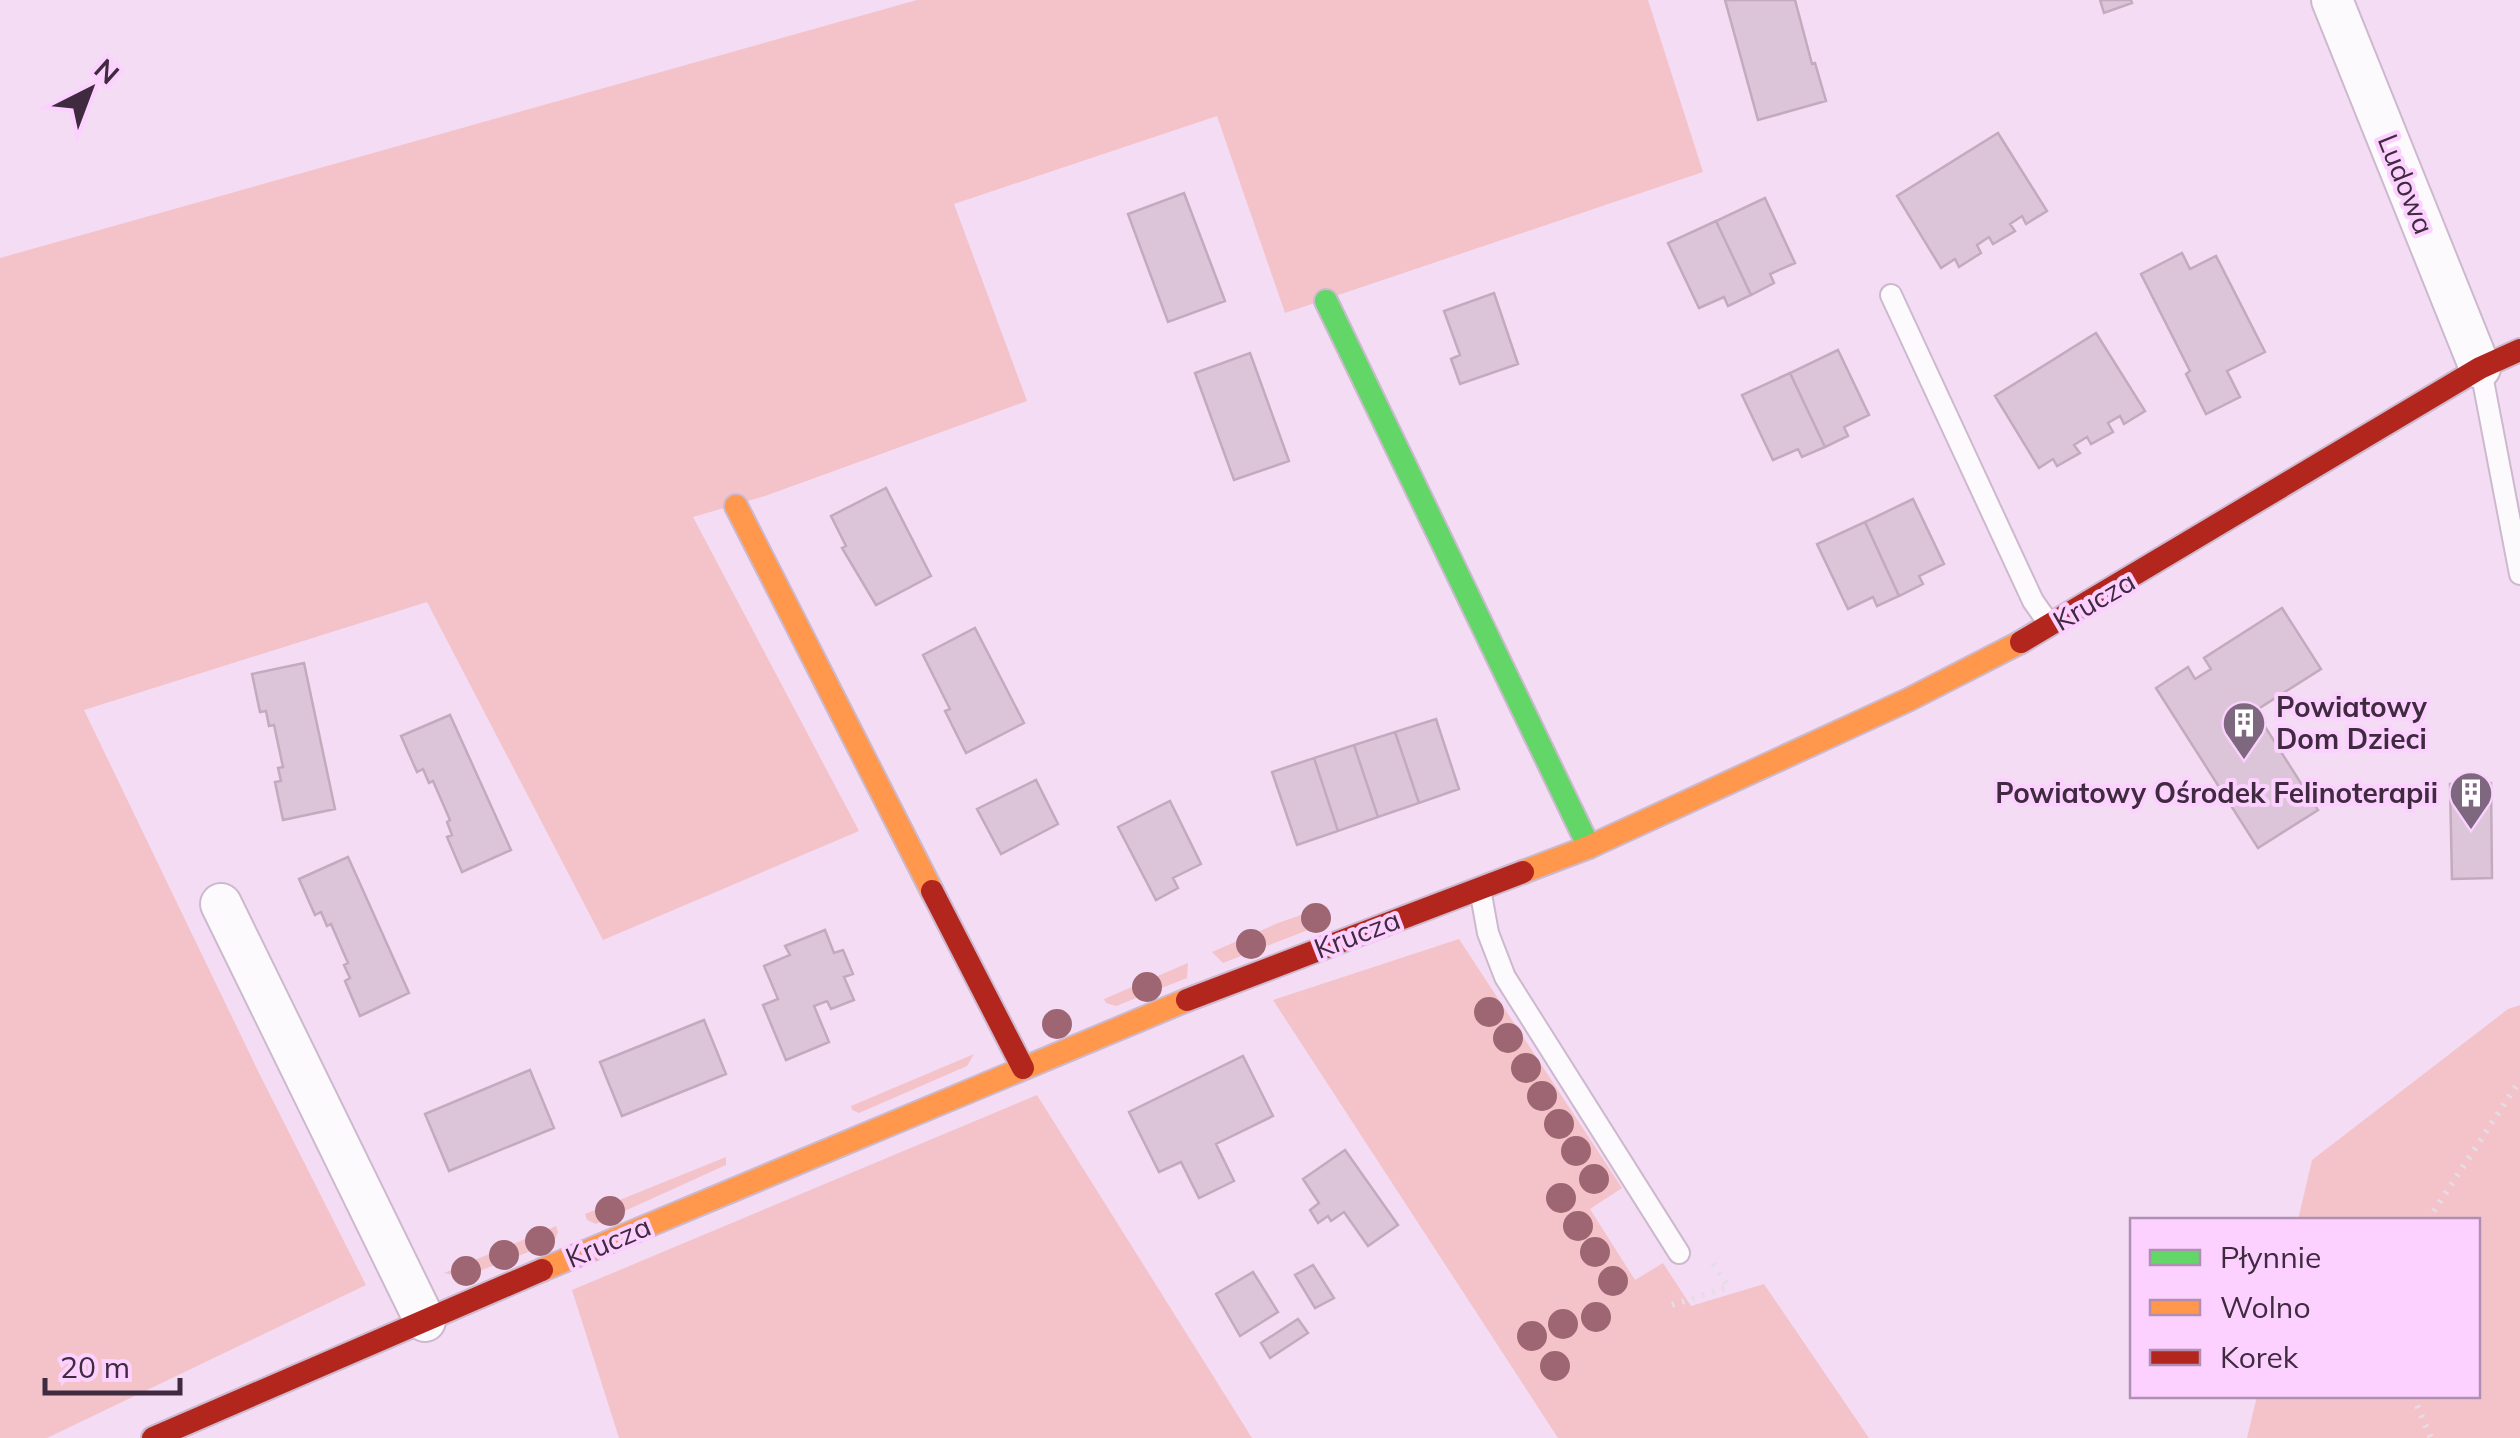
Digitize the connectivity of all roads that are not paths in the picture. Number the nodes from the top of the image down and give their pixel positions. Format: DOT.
graph roads {
  1 [pos="2332,0"];
  2 [pos="1891,295"];
  3 [pos="1326,301"];
  4 [pos="2520,350"];
  5 [pos="2480,368"];
  6 [pos="736,506"];
  7 [pos="2520,574"];
  8 [pos="2051,627"];
  9 [pos="1588,847"];
  10 [pos="1479,888"];
  11 [pos="221,904"];
  12 [pos="1024,1068"];
  13 [pos="1678,1253"];
  14 [pos="425,1320"];
  15 [pos="153,1438"];
  1 -- 5 [label="street, Ludowa"];
  2 -- 8 [label="lane"];
  3 -- 9 [label="street"];
  4 -- 5 [label="street, Krucza"];
  5 -- 7 [label="lane"];
  5 -- 8 [label="street, Krucza"];
  6 -- 12 [label="street"];
  8 -- 9 [label="street, Krucza"];
  9 -- 10 [label="street, Krucza"];
  10 -- 12 [label="street, Krucza"];
  10 -- 13 [label="lane"];
  11 -- 14 [label="street"];
  12 -- 14 [label="street, Krucza"];
  14 -- 15 [label="street, Krucza"];
}
